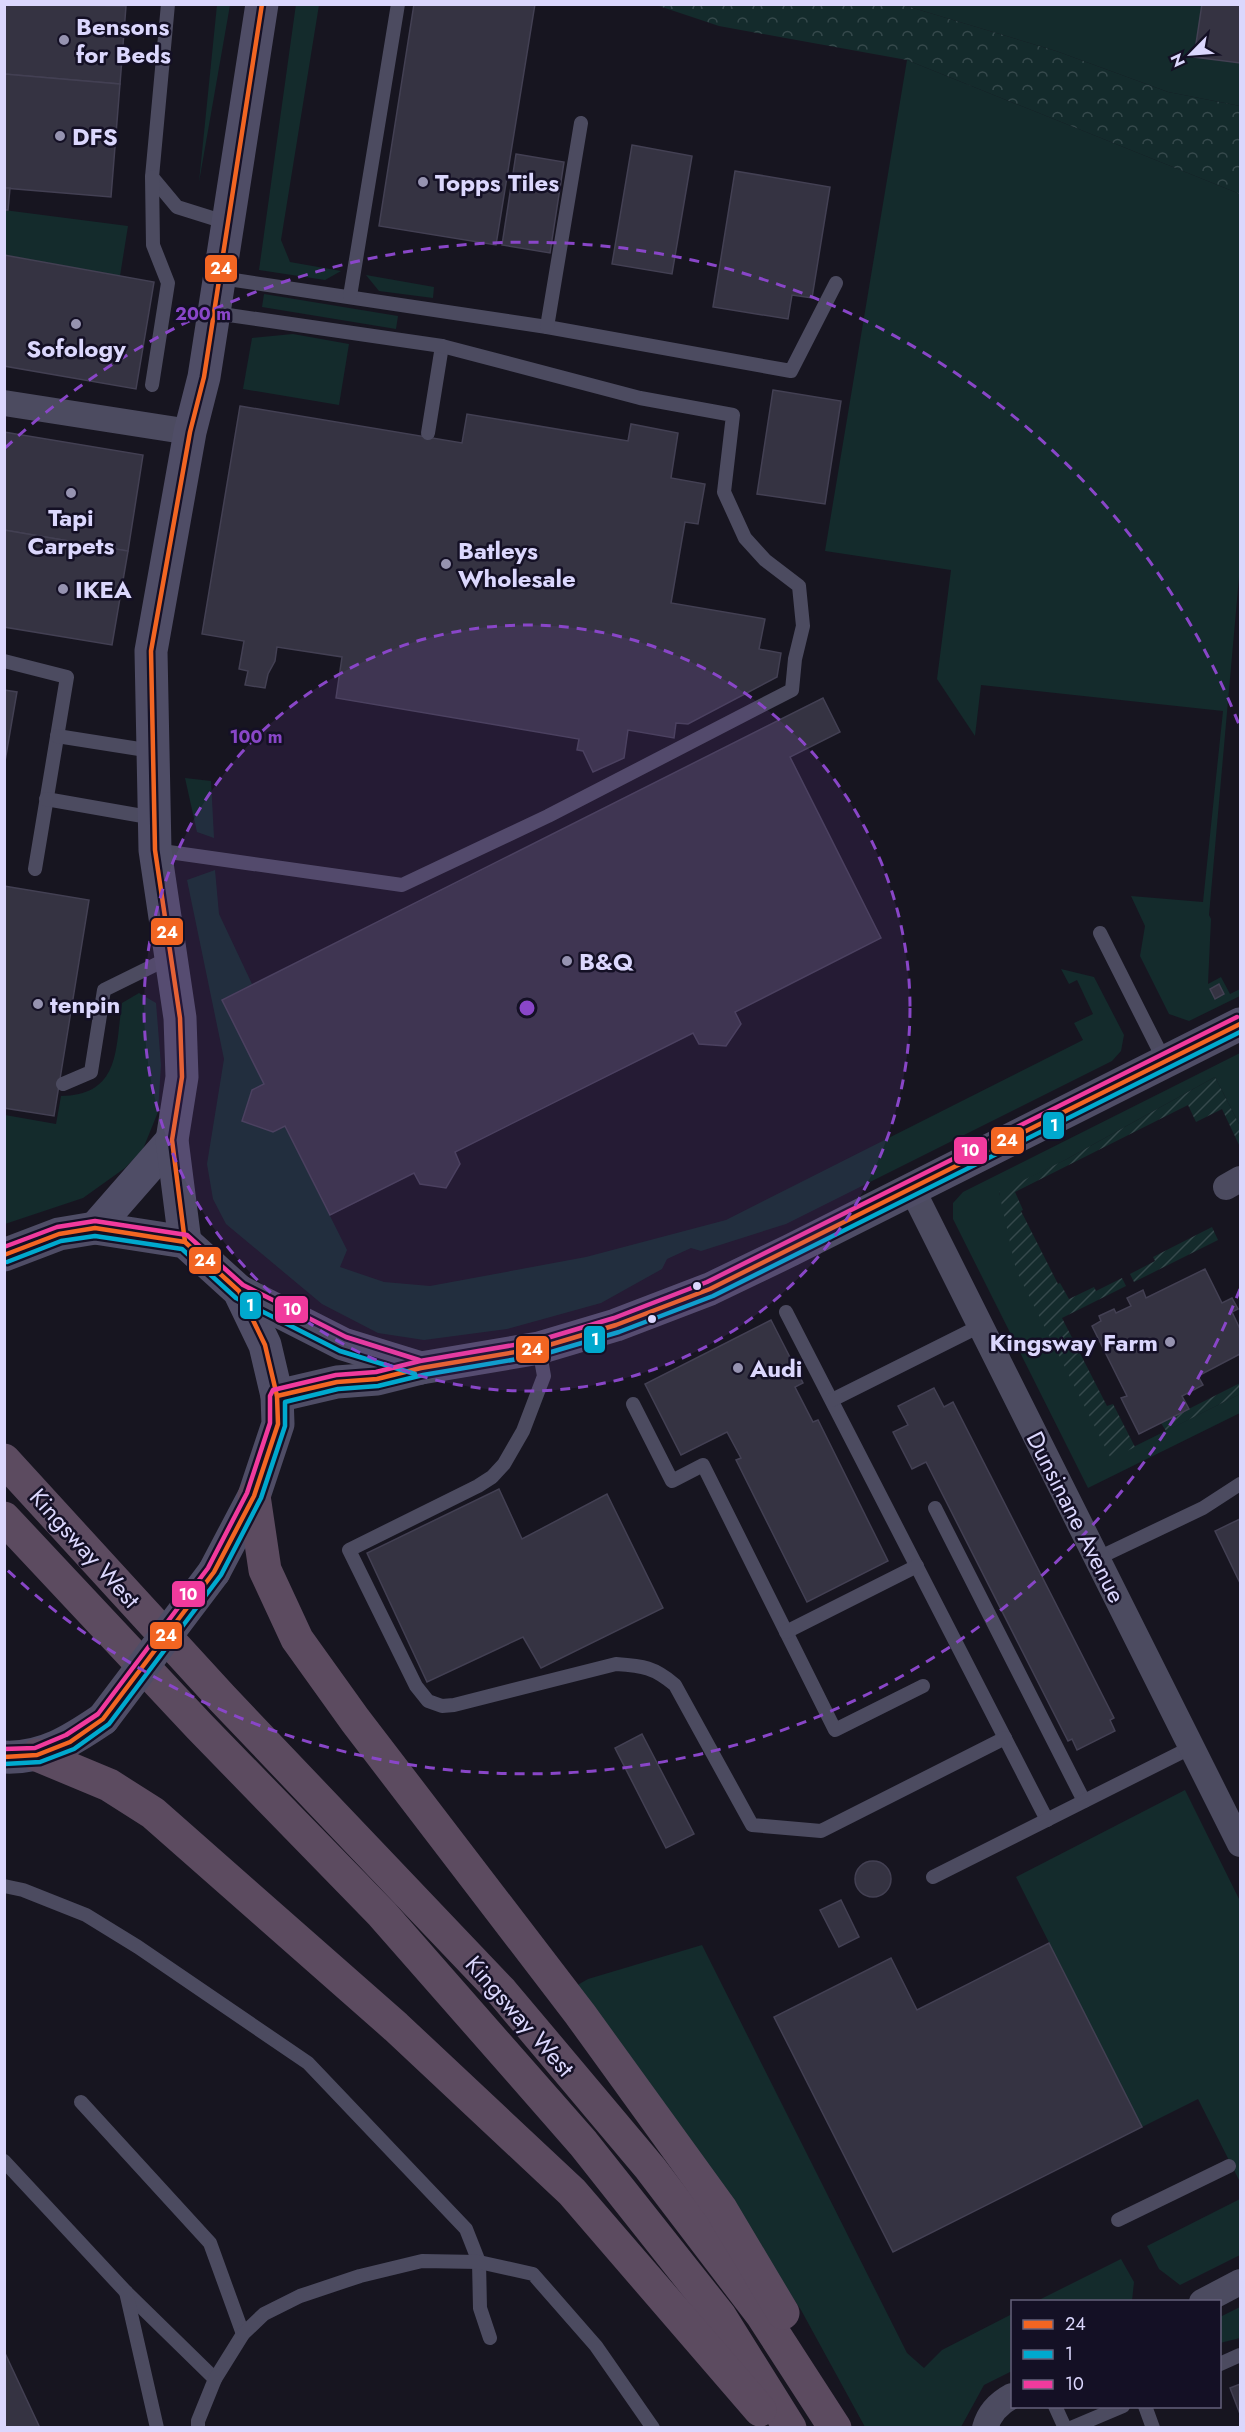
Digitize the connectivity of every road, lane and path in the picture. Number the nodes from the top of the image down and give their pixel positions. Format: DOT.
graph roads {
  1 [pos="168,4"];
  2 [pos="262,4"];
  3 [pos="398,4"];
  4 [pos="581,123"];
  5 [pos="152,177"];
  6 [pos="228,224"];
  7 [pos="221,278"];
  8 [pos="836,283"];
  9 [pos="350,296"];
  10 [pos="215,312"];
  11 [pos="546,327"];
  12 [pos="442,346"];
  13 [pos="152,385"];
  14 [pos="4,404"];
  15 [pos="190,432"];
  16 [pos="428,433"];
  17 [pos="4,661"];
  18 [pos="57,736"];
  19 [pos="152,752"];
  20 [pos="46,799"];
  21 [pos="154,818"];
  22 [pos="155,850"];
  23 [pos="35,869"];
  24 [pos="1100,933"];
  25 [pos="171,957"];
  26 [pos="1240,1024"];
  27 [pos="1165,1062"];
  28 [pos="63,1084"];
  29 [pos="172,1140"];
  30 [pos="912,1189"];
  31 [pos="95,1228"];
  32 [pos="185,1242"];
  33 [pos="4,1255"];
  34 [pos="239,1291"];
  35 [pos="786,1312"];
  36 [pos="980,1326"];
  37 [pos="539,1348"];
  38 [pos="420,1368"];
  39 [pos="277,1396"];
  40 [pos="832,1400"];
  41 [pos="633,1404"];
  42 [pos="4,1460"];
  43 [pos="1240,1484"];
  44 [pos="254,1496"];
  45 [pos="935,1508"];
  46 [pos="4,1518"];
  47 [pos="1096,1559"];
  48 [pos="917,1566"];
  49 [pos="786,1632"];
  50 [pos="923,1686"];
  51 [pos="1005,1738"];
  52 [pos="1192,1747"];
  53 [pos="37,1755"];
  54 [pos="4,1757"];
  55 [pos="1084,1801"];
  56 [pos="1047,1820"];
  57 [pos="1240,1844"];
  58 [pos="933,1877"];
  59 [pos="4,1886"];
  60 [pos="81,2102"];
  61 [pos="4,2161"];
  62 [pos="1229,2166"];
  63 [pos="1118,2220"];
  64 [pos="479,2262"];
  65 [pos="1240,2282"];
  66 [pos="126,2292"];
  67 [pos="1204,2300"];
  68 [pos="243,2334"];
  69 [pos="490,2338"];
  70 [pos="1240,2355"];
  71 [pos="1221,2364"];
  72 [pos="215,2379"];
  73 [pos="1011,2396"];
  74 [pos="1056,2408"];
  75 [pos="1118,2408"];
  76 [pos="1146,2408"];
  77 [pos="195,2425"];
  78 [pos="158,2427"];
  79 [pos="653,2427"];
  80 [pos="774,2427"];
  81 [pos="789,2427"];
  82 [pos="835,2427"];
  83 [pos="844,2427"];
  84 [pos="985,2427"];
  85 [pos="1065,2427"];
  86 [pos="1071,2427"];
  87 [pos="1153,2427"];
  1 -- 5 [label="lane"];
  2 -- 6 [label="main road"];
  3 -- 9 [label="lane"];
  4 -- 11 [label="lane"];
  5 -- 6 [label="lane"];
  5 -- 13 [label="lane"];
  6 -- 7 [label="main road"];
  7 -- 9 [label="lane"];
  7 -- 10 [label="main road"];
  8 -- 11 [label="lane"];
  9 -- 11 [label="lane"];
  10 -- 12 [label="lane"];
  10 -- 15 [label="main road"];
  12 -- 16 [label="lane"];
  12 -- 22 [label="lane"];
  14 -- 15 [label="street"];
  15 -- 19 [label="main road"];
  17 -- 18 [label="lane"];
  18 -- 19 [label="lane"];
  18 -- 20 [label="lane"];
  19 -- 21 [label="main road"];
  20 -- 21 [label="lane"];
  20 -- 23 [label="lane"];
  21 -- 22 [label="main road"];
  22 -- 25 [label="main road"];
  24 -- 27 [label="lane"];
  25 -- 28 [label="lane"];
  25 -- 29 [label="main road"];
  26 -- 27 [label="main road"];
  27 -- 30 [label="main road"];
  29 -- 31 [label="main road"];
  29 -- 32 [label="main road"];
  30 -- 36 [label="street, Dunsinane Avenue"];
  30 -- 37 [label="main road"];
  31 -- 32 [label="main road"];
  31 -- 33 [label="main road"];
  32 -- 34 [label="main road"];
  34 -- 38 [label="main road"];
  34 -- 39 [label="main road"];
  35 -- 40 [label="lane"];
  36 -- 40 [label="lane"];
  36 -- 47 [label="street, Dunsinane Avenue"];
  37 -- 38 [label="main road"];
  37 -- 51 [label="lane"];
  38 -- 39 [label="main road"];
  39 -- 44 [label="main road"];
  40 -- 48 [label="lane"];
  41 -- 49 [label="lane"];
  42 -- 82 [label="highway, Kingsway West"];
  43 -- 47 [label="lane"];
  44 -- 53 [label="main road, bridge"];
  44 -- 83 [label="highway"];
  45 -- 55 [label="lane"];
  46 -- 81 [label="highway, Kingsway West"];
  47 -- 52 [label="street, Dunsinane Avenue"];
  48 -- 49 [label="lane"];
  48 -- 51 [label="lane"];
  49 -- 50 [label="lane"];
  51 -- 56 [label="lane"];
  52 -- 55 [label="lane"];
  52 -- 57 [label="street, Dunsinane Avenue"];
  53 -- 54 [label="main road"];
  53 -- 80 [label="highway"];
  55 -- 56 [label="lane"];
  56 -- 58 [label="lane"];
  59 -- 64 [label="lane"];
  60 -- 68 [label="lane"];
  61 -- 66 [label="lane"];
  62 -- 63 [label="lane"];
  64 -- 68 [label="lane"];
  64 -- 69 [label="lane"];
  64 -- 79 [label="lane"];
  65 -- 67 [label="street"];
  66 -- 72 [label="lane"];
  66 -- 78 [label="lane"];
  68 -- 72 [label="lane"];
  70 -- 71 [label="lane"];
  72 -- 77 [label="lane"];
  73 -- 84 [label="street"];
  74 -- 85 [label="lane"];
  75 -- 86 [label="lane"];
  76 -- 87 [label="lane"];
}
